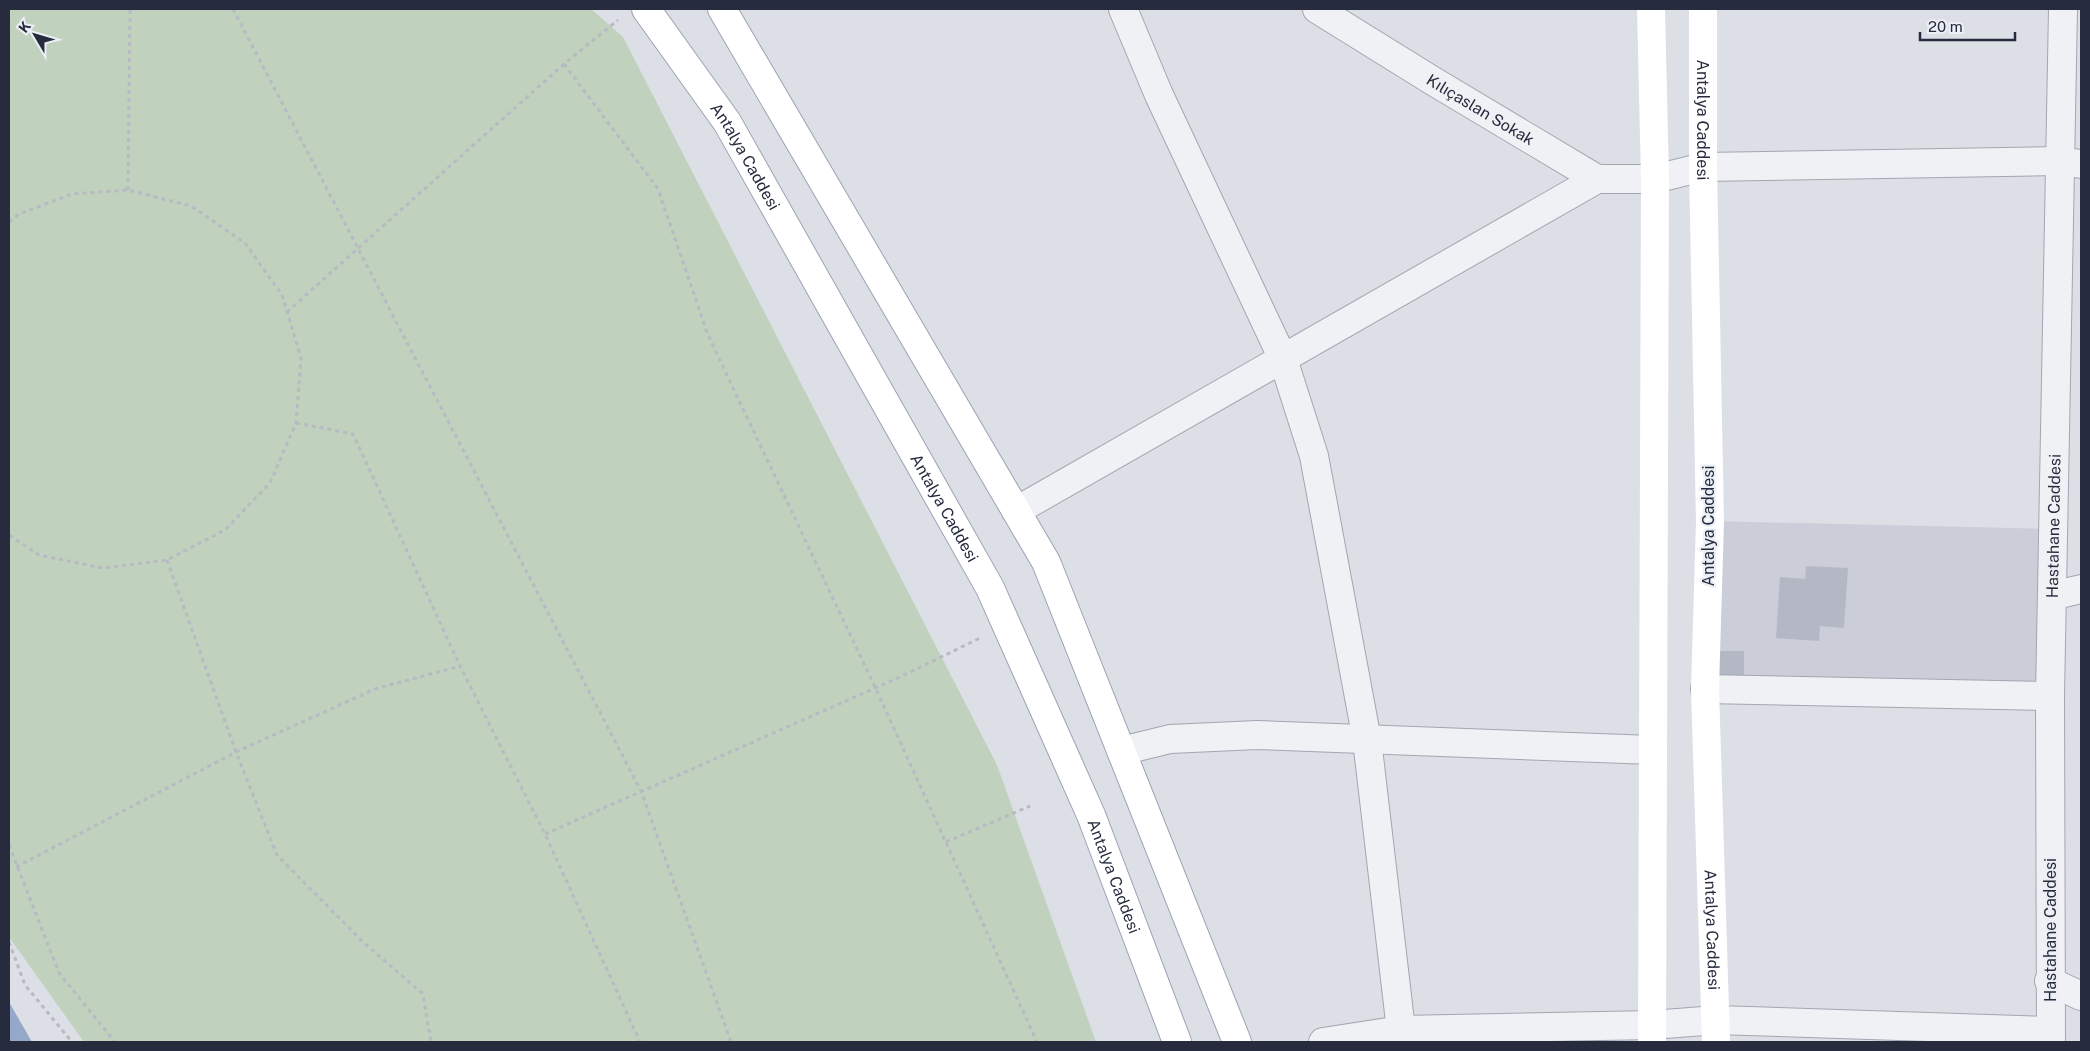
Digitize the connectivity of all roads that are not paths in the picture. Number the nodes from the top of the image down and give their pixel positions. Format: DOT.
graph roads {
  1 [pos="722,9"];
  2 [pos="1123,9"];
  3 [pos="1317,9"];
  4 [pos="1651,9"];
  5 [pos="1703,9"];
  6 [pos="2063,9"];
  7 [pos="635,12"];
  8 [pos="2070,162"];
  9 [pos="1703,167"];
  10 [pos="1597,179"];
  11 [pos="1655,179"];
  12 [pos="1283,358"];
  13 [pos="1016,511"];
  14 [pos="2081,590"];
  15 [pos="2052,596"];
  16 [pos="1705,689"];
  17 [pos="2050,696"];
  18 [pos="1367,740"];
  19 [pos="1652,750"];
  20 [pos="1121,751"];
  21 [pos="2049,981"];
  22 [pos="2081,996"];
  23 [pos="1401,1030"];
  24 [pos="1716,1031"];
  25 [pos="1652,1034"];
  26 [pos="2050,1037"];
  27 [pos="1177,1042"];
  28 [pos="1237,1042"];
  29 [pos="1323,1042"];
  1 -- 13 [label="main road"];
  2 -- 12 [label="street"];
  3 -- 10 [label="street, Kılıçaslan Sokak"];
  4 -- 11 [label="main road"];
  5 -- 9 [label="main road, Antalya Caddesi"];
  6 -- 8 [label="street, Hastahane Caddesi"];
  7 -- 27 [label="main road, Antalya Caddesi"];
  8 -- 9 [label="street"];
  8 -- 15 [label="street, Hastahane Caddesi"];
  9 -- 11 [label="street"];
  9 -- 16 [label="main road, Antalya Caddesi"];
  10 -- 11 [label="street"];
  10 -- 12 [label="street"];
  11 -- 19 [label="main road"];
  12 -- 13 [label="street"];
  12 -- 18 [label="street"];
  13 -- 20 [label="main road"];
  14 -- 15 [label="street"];
  15 -- 17 [label="street, Hastahane Caddesi"];
  16 -- 17 [label="street"];
  16 -- 24 [label="main road, Antalya Caddesi"];
  17 -- 21 [label="street, Hastahane Caddesi"];
  18 -- 19 [label="street"];
  18 -- 20 [label="street"];
  18 -- 23 [label="street"];
  19 -- 25 [label="main road"];
  20 -- 28 [label="main road"];
  21 -- 22 [label="street"];
  21 -- 26 [label="street, Hastahane Caddesi"];
  23 -- 25 [label="street"];
  23 -- 29 [label="street"];
  24 -- 25 [label="street"];
  24 -- 26 [label="street"];
}
